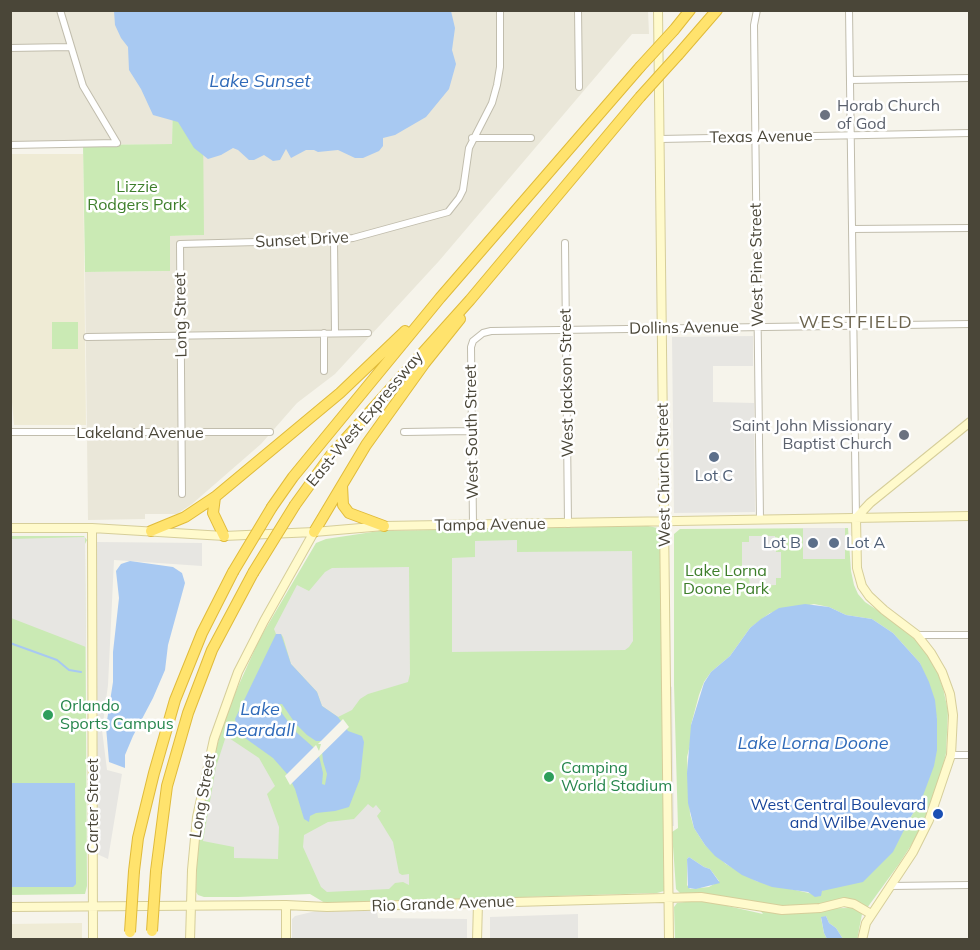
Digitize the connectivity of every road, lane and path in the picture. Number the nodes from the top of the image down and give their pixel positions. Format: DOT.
graph roads {
  1 [pos="60,10"];
  2 [pos="500,10"];
  3 [pos="578,10"];
  4 [pos="658,10"];
  5 [pos="685,10"];
  6 [pos="690,10"];
  7 [pos="717,10"];
  8 [pos="728,10"];
  9 [pos="756,10"];
  10 [pos="849,10"];
  11 [pos="674,30"];
  12 [pos="689,44"];
  13 [pos="70,47"];
  14 [pos="10,48"];
  15 [pos="969,78"];
  16 [pos="850,80"];
  17 [pos="579,87"];
  18 [pos="969,134"];
  19 [pos="852,135"];
  20 [pos="755,137"];
  21 [pos="472,138"];
  22 [pos="531,138"];
  23 [pos="660,139"];
  24 [pos="10,145"];
  25 [pos="969,228"];
  26 [pos="852,229"];
  27 [pos="334,240"];
  28 [pos="565,243"];
  29 [pos="180,244"];
  30 [pos="440,298"];
  31 [pos="470,300"];
  32 [pos="969,324"];
  33 [pos="854,325"];
  34 [pos="758,327"];
  35 [pos="662,328"];
  36 [pos="567,330"];
  37 [pos="324,333"];
  38 [pos="335,333"];
  39 [pos="368,333"];
  40 [pos="181,335"];
  41 [pos="87,337"];
  42 [pos="473,341"];
  43 [pos="324,371"];
  44 [pos="969,422"];
  45 [pos="471,431"];
  46 [pos="10,432"];
  47 [pos="270,432"];
  48 [pos="404,432"];
  49 [pos="181,433"];
  50 [pos="342,485"];
  51 [pos="182,494"];
  52 [pos="215,497"];
  53 [pos="969,516"];
  54 [pos="856,518"];
  55 [pos="664,520"];
  56 [pos="760,520"];
  57 [pos="568,524"];
  58 [pos="473,525"];
  59 [pos="384,526"];
  60 [pos="10,528"];
  61 [pos="92,528"];
  62 [pos="151,531"];
  63 [pos="314,532"];
  64 [pos="224,536"];
  65 [pos="917,635"];
  66 [pos="969,635"];
  67 [pos="951,755"];
  68 [pos="969,755"];
  69 [pos="969,885"];
  70 [pos="890,886"];
  71 [pos="670,899"];
  72 [pos="478,903"];
  73 [pos="286,904"];
  74 [pos="93,905"];
  75 [pos="191,905"];
  76 [pos="10,906"];
  77 [pos="871,914"];
  78 [pos="152,935"];
  79 [pos="130,936"];
  80 [pos="93,939"];
  81 [pos="190,939"];
  82 [pos="286,939"];
  83 [pos="477,939"];
  84 [pos="669,939"];
  85 [pos="862,939"];
  1 -- 13 [label="street"];
  2 -- 21 [label="street"];
  3 -- 17 [label="street"];
  4 -- 23 [label="street, West Church Street"];
  5 -- 11 [label="highway"];
  6 -- 11 [label="highway, East-West Expressway"];
  7 -- 12 [label="highway, East-West Expressway"];
  8 -- 12 [label="highway"];
  9 -- 20 [label="street, West Pine Street"];
  10 -- 16 [label="street"];
  11 -- 30 [label="highway, East-West Expressway, bridge"];
  12 -- 31 [label="highway, East-West Expressway, bridge"];
  13 -- 14 [label="street"];
  13 -- 24 [label="street"];
  15 -- 16 [label="street"];
  16 -- 19 [label="street"];
  18 -- 19 [label="street, Texas Avenue"];
  19 -- 20 [label="street, Texas Avenue"];
  19 -- 26 [label="street"];
  20 -- 23 [label="street, Texas Avenue"];
  20 -- 34 [label="street, West Pine Street"];
  21 -- 22 [label="street"];
  21 -- 27 [label="street, Sunset Drive"];
  23 -- 35 [label="street, West Church Street"];
  25 -- 26 [label="street"];
  26 -- 33 [label="street"];
  27 -- 29 [label="street, Sunset Drive"];
  27 -- 38 [label="street"];
  28 -- 36 [label="street, West Jackson Street"];
  29 -- 40 [label="street, Long Street"];
  30 -- 52 [label="highway"];
  30 -- 79 [label="highway, East-West Expressway, bridge"];
  31 -- 50 [label="highway"];
  31 -- 78 [label="highway, East-West Expressway, bridge"];
  32 -- 33 [label="street, Dollins Avenue"];
  33 -- 34 [label="street, Dollins Avenue"];
  33 -- 54 [label="street"];
  34 -- 35 [label="street, Dollins Avenue"];
  34 -- 56 [label="street, West Pine Street"];
  35 -- 36 [label="street, Dollins Avenue"];
  35 -- 55 [label="street, West Church Street"];
  36 -- 42 [label="street, Dollins Avenue"];
  36 -- 57 [label="street, West Jackson Street"];
  37 -- 38 [label="street"];
  37 -- 40 [label="street"];
  37 -- 43 [label="street"];
  38 -- 39 [label="street"];
  40 -- 41 [label="street"];
  40 -- 49 [label="street, Long Street"];
  42 -- 45 [label="street, West South Street"];
  44 -- 54 [label="street"];
  45 -- 48 [label="street"];
  45 -- 58 [label="street, West South Street"];
  46 -- 49 [label="street, Lakeland Avenue"];
  47 -- 49 [label="street, Lakeland Avenue"];
  49 -- 51 [label="street, Long Street"];
  50 -- 59 [label="highway"];
  50 -- 63 [label="highway"];
  52 -- 62 [label="highway"];
  52 -- 64 [label="highway"];
  53 -- 54 [label="street, Tampa Avenue"];
  54 -- 56 [label="street, Tampa Avenue"];
  54 -- 65 [label="street"];
  55 -- 56 [label="street, Tampa Avenue"];
  55 -- 57 [label="street, Tampa Avenue"];
  55 -- 71 [label="street, West Church Street"];
  57 -- 58 [label="street, Tampa Avenue"];
  58 -- 59 [label="street, Tampa Avenue"];
  59 -- 63 [label="street, Tampa Avenue"];
  60 -- 61 [label="street, Tampa Avenue"];
  61 -- 62 [label="street, Tampa Avenue"];
  61 -- 74 [label="street, Carter Street"];
  62 -- 64 [label="street, Tampa Avenue"];
  63 -- 64 [label="street, Tampa Avenue"];
  63 -- 75 [label="street, Long Street"];
  65 -- 66 [label="street"];
  65 -- 67 [label="street"];
  67 -- 68 [label="street"];
  67 -- 70 [label="street"];
  69 -- 70 [label="street"];
  70 -- 77 [label="street"];
  71 -- 72 [label="street, Rio Grande Avenue"];
  71 -- 77 [label="street, Rio Grande Avenue"];
  71 -- 84 [label="street, West Church Street"];
  72 -- 73 [label="street, Rio Grande Avenue"];
  72 -- 83 [label="street"];
  73 -- 75 [label="street, Rio Grande Avenue"];
  73 -- 82 [label="street"];
  74 -- 75 [label="street, Rio Grande Avenue"];
  74 -- 76 [label="street, Rio Grande Avenue"];
  74 -- 80 [label="street, Carter Street"];
  75 -- 81 [label="street, Long Street"];
  77 -- 85 [label="street"];
}
